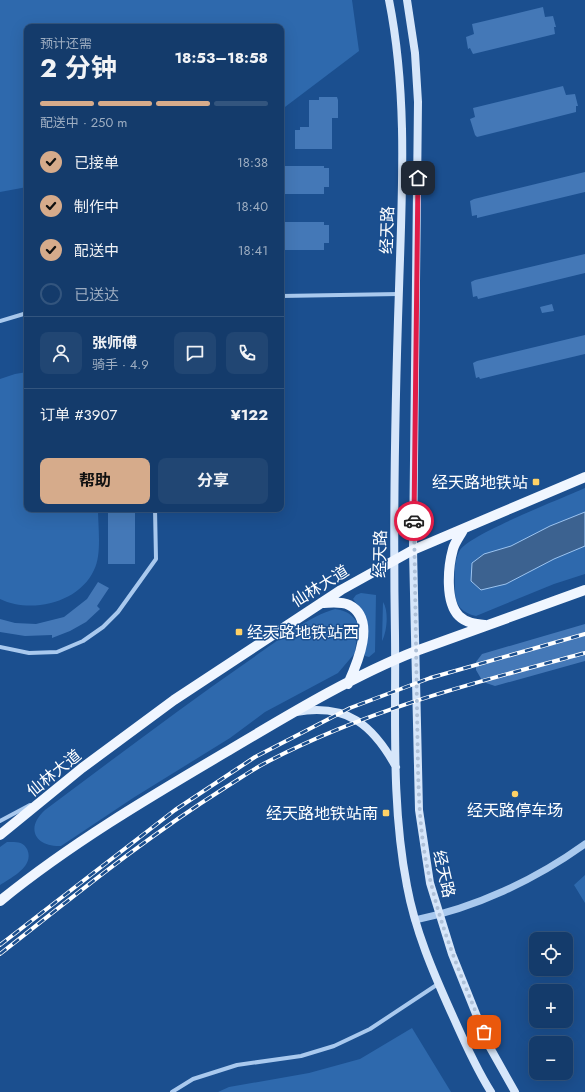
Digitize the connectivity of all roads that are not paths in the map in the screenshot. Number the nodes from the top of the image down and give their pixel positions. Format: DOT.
graph roads {
  1 [pos="389,0"];
  2 [pos="407,0"];
  3 [pos="399,294"];
  4 [pos="284,296"];
  5 [pos="24,314"];
  6 [pos="0,321"];
  7 [pos="585,476"];
  8 [pos="156,512"];
  9 [pos="463,530"];
  10 [pos="413,550"];
  11 [pos="394,560"];
  12 [pos="585,590"];
  13 [pos="321,603"];
  14 [pos="488,626"];
  15 [pos="0,647"];
  16 [pos="416,651"];
  17 [pos="395,659"];
  18 [pos="348,684"];
  19 [pos="296,712"];
  20 [pos="396,768"];
  21 [pos="48,796"];
  22 [pos="0,820"];
  23 [pos="0,835"];
  24 [pos="585,844"];
  25 [pos="0,900"];
  26 [pos="439,915"];
  27 [pos="415,920"];
  28 [pos="438,984"];
  29 [pos="172,1092"];
  30 [pos="491,1092"];
  31 [pos="515,1092"];
  1 -- 3 [label="main road, 经天路"];
  2 -- 10 [label="main road, 经天路"];
  3 -- 4 [label="street"];
  3 -- 11 [label="main road, 经天路"];
  5 -- 6 [label="street"];
  7 -- 9 [label="main road, 仙林大道"];
  8 -- 15 [label="street"];
  9 -- 10 [label="main road, 仙林大道"];
  9 -- 14 [label="main road"];
  10 -- 11 [label="main road, 仙林大道"];
  10 -- 16 [label="main road, 经天路"];
  11 -- 13 [label="main road, 仙林大道"];
  11 -- 17 [label="main road, 经天路"];
  12 -- 14 [label="main road"];
  13 -- 18 [label="main road"];
  13 -- 21 [label="main road, 仙林大道"];
  14 -- 16 [label="main road"];
  16 -- 17 [label="main road"];
  16 -- 26 [label="main road, 经天路"];
  17 -- 18 [label="main road"];
  17 -- 20 [label="main road, 经天路"];
  18 -- 19 [label="main road"];
  19 -- 20 [label="main road"];
  19 -- 25 [label="main road"];
  20 -- 27 [label="main road, 经天路"];
  21 -- 22 [label="street"];
  21 -- 23 [label="main road, 仙林大道"];
  24 -- 26 [label="street"];
  26 -- 27 [label="street"];
  26 -- 31 [label="main road, 经天路"];
  27 -- 28 [label="main road, 经天路"];
  28 -- 29 [label="street"];
  28 -- 30 [label="main road, 经天路"];
}
